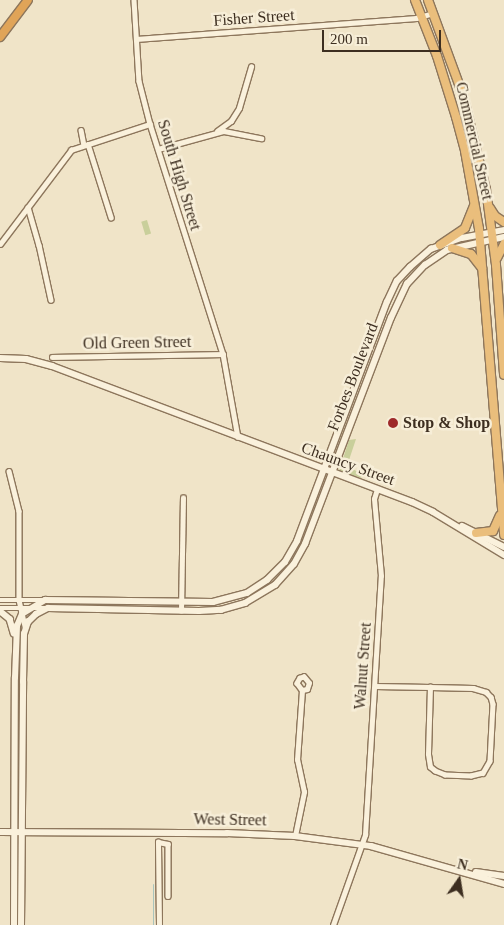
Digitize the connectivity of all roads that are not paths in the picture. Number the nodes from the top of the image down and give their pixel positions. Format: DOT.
graph roads {
  1 [pos="28,0"];
  2 [pos="134,0"];
  3 [pos="415,0"];
  4 [pos="428,0"];
  5 [pos="434,13"];
  6 [pos="422,17"];
  7 [pos="0,37"];
  8 [pos="136,39"];
  9 [pos="251,67"];
  10 [pos="150,124"];
  11 [pos="80,130"];
  12 [pos="216,132"];
  13 [pos="261,138"];
  14 [pos="86,145"];
  15 [pos="158,149"];
  16 [pos="474,202"];
  17 [pos="489,204"];
  18 [pos="28,207"];
  19 [pos="111,217"];
  20 [pos="504,222"];
  21 [pos="504,230"];
  22 [pos="492,235"];
  23 [pos="480,237"];
  24 [pos="504,237"];
  25 [pos="0,244"];
  26 [pos="504,244"];
  27 [pos="440,245"];
  28 [pos="452,248"];
  29 [pos="496,265"];
  30 [pos="483,275"];
  31 [pos="50,300"];
  32 [pos="223,354"];
  33 [pos="52,357"];
  34 [pos="0,358"];
  35 [pos="504,375"];
  36 [pos="238,438"];
  37 [pos="324,470"];
  38 [pos="9,471"];
  39 [pos="332,473"];
  40 [pos="377,489"];
  41 [pos="182,498"];
  42 [pos="502,510"];
  43 [pos="447,520"];
  44 [pos="476,533"];
  45 [pos="504,535"];
  46 [pos="504,547"];
  47 [pos="504,554"];
  48 [pos="0,600"];
  49 [pos="19,600"];
  50 [pos="45,600"];
  51 [pos="182,602"];
  52 [pos="29,608"];
  53 [pos="48,608"];
  54 [pos="0,610"];
  55 [pos="21,611"];
  56 [pos="181,611"];
  57 [pos="25,627"];
  58 [pos="16,638"];
  59 [pos="375,686"];
  60 [pos="430,687"];
  61 [pos="302,690"];
  62 [pos="0,832"];
  63 [pos="18,832"];
  64 [pos="158,832"];
  65 [pos="296,836"];
  66 [pos="158,842"];
  67 [pos="362,844"];
  68 [pos="456,869"];
  69 [pos="504,876"];
  70 [pos="504,884"];
  71 [pos="168,896"];
  72 [pos="14,925"];
  73 [pos="21,925"];
  74 [pos="159,925"];
  75 [pos="333,925"];
  1 -- 7 [label="highway"];
  2 -- 8 [label="street, South High Street"];
  3 -- 6 [label="highway, Commercial Street"];
  4 -- 5 [label="highway, Commercial Street"];
  5 -- 6 [label="street, Fisher Street"];
  5 -- 17 [label="highway, Commercial Street"];
  6 -- 8 [label="street, Fisher Street"];
  6 -- 16 [label="highway, Commercial Street"];
  8 -- 10 [label="street, South High Street"];
  9 -- 12 [label="street"];
  10 -- 14 [label="street"];
  10 -- 15 [label="street, South High Street"];
  11 -- 14 [label="street"];
  12 -- 13 [label="street"];
  12 -- 15 [label="street"];
  14 -- 18 [label="street"];
  14 -- 19 [label="street"];
  15 -- 32 [label="street, South High Street"];
  16 -- 23 [label="highway, Commercial Street"];
  16 -- 27 [label="highway"];
  17 -- 20 [label="highway"];
  17 -- 22 [label="highway, Commercial Street"];
  18 -- 25 [label="street"];
  18 -- 31 [label="street"];
  21 -- 22 [label="street, Forbes Boulevard"];
  22 -- 23 [label="street, Forbes Boulevard"];
  22 -- 24 [label="street, Forbes Boulevard"];
  22 -- 29 [label="highway, Commercial Street"];
  23 -- 27 [label="street, Forbes Boulevard"];
  23 -- 28 [label="street, Forbes Boulevard"];
  23 -- 30 [label="highway, Commercial Street"];
  26 -- 29 [label="highway"];
  27 -- 37 [label="street, Forbes Boulevard"];
  28 -- 30 [label="highway"];
  28 -- 39 [label="street, Forbes Boulevard"];
  29 -- 35 [label="highway, Commercial Street"];
  30 -- 42 [label="highway, Commercial Street"];
  32 -- 33 [label="street, Old Green Street"];
  32 -- 36 [label="street"];
  34 -- 36 [label="main road, Chauncy Street"];
  36 -- 37 [label="main road, Chauncy Street"];
  37 -- 39 [label="main road, Chauncy Street"];
  37 -- 51 [label="street, Forbes Boulevard"];
  38 -- 49 [label="street"];
  39 -- 40 [label="main road, Chauncy Street"];
  39 -- 56 [label="street, Forbes Boulevard"];
  40 -- 43 [label="main road, Chauncy Street"];
  40 -- 59 [label="street, Walnut Street"];
  41 -- 51 [label="street"];
  42 -- 44 [label="highway"];
  42 -- 45 [label="highway, Commercial Street"];
  43 -- 44 [label="main road, Chauncy Street"];
  43 -- 47 [label="main road, Chauncy Street"];
  44 -- 46 [label="main road, Chauncy Street"];
  48 -- 49 [label="street"];
  49 -- 50 [label="street"];
  49 -- 55 [label="street"];
  50 -- 51 [label="street, Forbes Boulevard"];
  50 -- 52 [label="street, Forbes Boulevard"];
  51 -- 56 [label="street"];
  52 -- 53 [label="street"];
  52 -- 55 [label="street, Forbes Boulevard"];
  53 -- 56 [label="street, Forbes Boulevard"];
  53 -- 57 [label="street"];
  54 -- 55 [label="street"];
  54 -- 58 [label="street"];
  55 -- 57 [label="street"];
  55 -- 58 [label="street"];
  57 -- 63 [label="street"];
  58 -- 63 [label="street"];
  59 -- 60 [label="street"];
  59 -- 67 [label="street, Walnut Street"];
  60 -- 60 [label="street"];
  61 -- 65 [label="street"];
  62 -- 63 [label="street, West Street"];
  63 -- 64 [label="street, West Street"];
  63 -- 72 [label="street"];
  63 -- 73 [label="street"];
  64 -- 65 [label="street, West Street"];
  64 -- 66 [label="street"];
  65 -- 67 [label="street, West Street"];
  66 -- 71 [label="street"];
  66 -- 74 [label="street"];
  67 -- 68 [label="street, West Street"];
  67 -- 75 [label="street, Walnut Street"];
  68 -- 69 [label="street, West Street"];
  68 -- 70 [label="street, West Street"];
}
